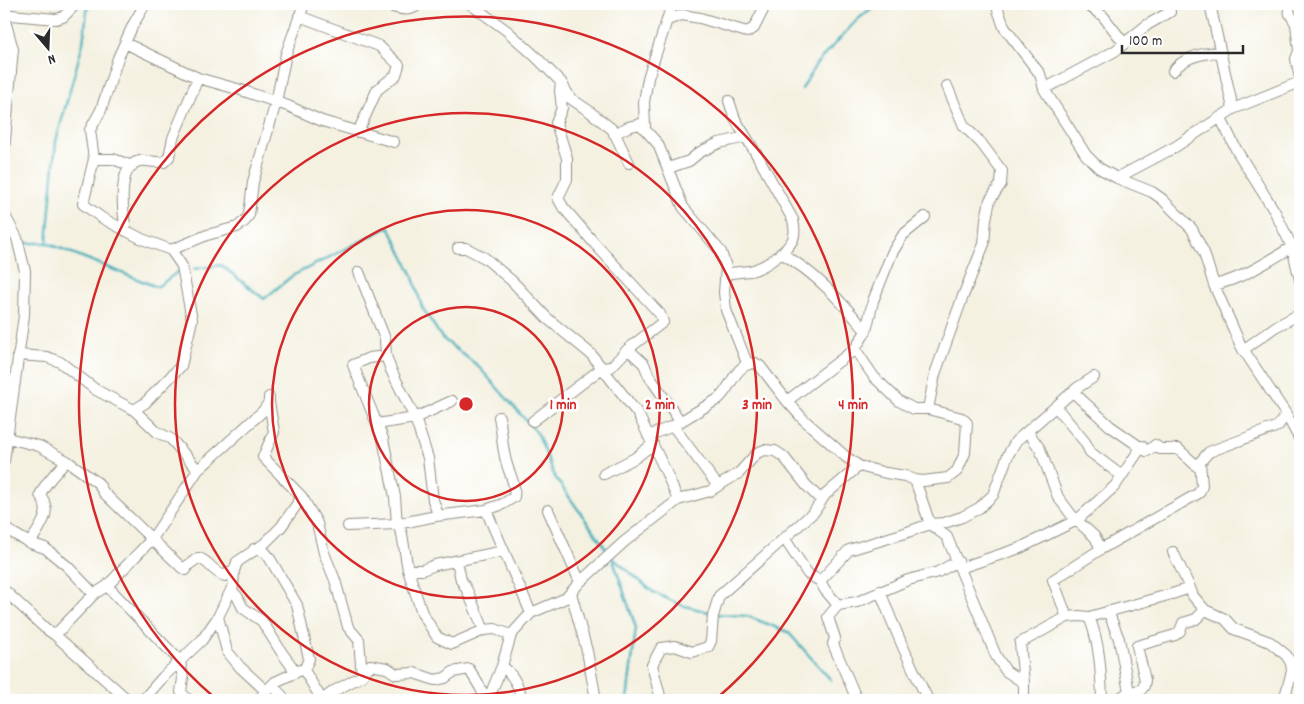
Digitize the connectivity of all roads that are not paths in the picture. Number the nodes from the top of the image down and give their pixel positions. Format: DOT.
graph roads {
  1 [pos="9,4"];
  2 [pos="76,4"];
  3 [pos="144,4"];
  4 [pos="304,4"];
  5 [pos="384,4"];
  6 [pos="419,4"];
  7 [pos="470,4"];
  8 [pos="672,4"];
  9 [pos="766,4"];
  10 [pos="996,4"];
  11 [pos="1086,4"];
  12 [pos="1169,4"];
  13 [pos="1210,4"];
  14 [pos="1288,4"];
  15 [pos="7,16"];
  16 [pos="299,16"];
  17 [pos="667,20"];
  18 [pos="125,43"];
  19 [pos="1124,43"];
  20 [pos="1219,52"];
  21 [pos="1173,71"];
  22 [pos="198,78"];
  23 [pos="1300,78"];
  24 [pos="561,82"];
  25 [pos="1300,82"];
  26 [pos="947,86"];
  27 [pos="1044,89"];
  28 [pos="729,101"];
  29 [pos="276,102"];
  30 [pos="6,103"];
  31 [pos="1233,109"];
  32 [pos="1220,117"];
  33 [pos="645,128"];
  34 [pos="358,132"];
  35 [pos="614,134"];
  36 [pos="746,137"];
  37 [pos="394,142"];
  38 [pos="4,151"];
  39 [pos="94,160"];
  40 [pos="629,163"];
  41 [pos="132,166"];
  42 [pos="668,168"];
  43 [pos="1117,178"];
  44 [pos="4,214"];
  45 [pos="924,217"];
  46 [pos="126,231"];
  47 [pos="1292,247"];
  48 [pos="458,248"];
  49 [pos="171,250"];
  50 [pos="781,253"];
  51 [pos="359,272"];
  52 [pos="727,274"];
  53 [pos="1300,280"];
  54 [pos="1214,285"];
  55 [pos="1300,314"];
  56 [pos="866,331"];
  57 [pos="628,348"];
  58 [pos="855,349"];
  59 [pos="1243,350"];
  60 [pos="18,355"];
  61 [pos="386,356"];
  62 [pos="747,363"];
  63 [pos="602,368"];
  64 [pos="1094,377"];
  65 [pos="1073,392"];
  66 [pos="452,401"];
  67 [pos="787,401"];
  68 [pos="1056,407"];
  69 [pos="928,409"];
  70 [pos="134,410"];
  71 [pos="1286,414"];
  72 [pos="499,417"];
  73 [pos="415,418"];
  74 [pos="533,421"];
  75 [pos="676,423"];
  76 [pos="376,424"];
  77 [pos="1028,432"];
  78 [pos="8,438"];
  79 [pos="651,440"];
  80 [pos="1300,440"];
  81 [pos="1142,446"];
  82 [pos="4,461"];
  83 [pos="67,461"];
  84 [pos="859,466"];
  85 [pos="1199,468"];
  86 [pos="198,470"];
  87 [pos="604,474"];
  88 [pos="1122,476"];
  89 [pos="915,480"];
  90 [pos="718,486"];
  91 [pos="302,497"];
  92 [pos="678,500"];
  93 [pos="821,500"];
  94 [pos="486,510"];
  95 [pos="548,510"];
  96 [pos="436,516"];
  97 [pos="1077,520"];
  98 [pos="397,524"];
  99 [pos="930,524"];
  100 [pos="348,526"];
  101 [pos="4,528"];
  102 [pos="784,538"];
  103 [pos="152,539"];
  104 [pos="30,543"];
  105 [pos="254,549"];
  106 [pos="1101,549"];
  107 [pos="504,551"];
  108 [pos="1174,552"];
  109 [pos="457,561"];
  110 [pos="959,564"];
  111 [pos="408,570"];
  112 [pos="234,571"];
  113 [pos="820,581"];
  114 [pos="580,582"];
  115 [pos="107,586"];
  116 [pos="1190,588"];
  117 [pos="4,590"];
  118 [pos="231,590"];
  119 [pos="880,591"];
  120 [pos="571,593"];
  121 [pos="94,594"];
  122 [pos="838,604"];
  123 [pos="1205,610"];
  124 [pos="1108,611"];
  125 [pos="531,613"];
  126 [pos="218,616"];
  127 [pos="1067,617"];
  128 [pos="1089,617"];
  129 [pos="484,630"];
  130 [pos="55,635"];
  131 [pos="511,635"];
  132 [pos="180,661"];
  133 [pos="1296,664"];
  134 [pos="502,666"];
  135 [pos="300,671"];
  136 [pos="362,676"];
  137 [pos="1024,684"];
  138 [pos="269,688"];
  139 [pos="1128,692"];
  140 [pos="1140,695"];
  141 [pos="128,700"];
  142 [pos="143,700"];
  143 [pos="188,700"];
  144 [pos="258,700"];
  145 [pos="286,700"];
  146 [pos="322,700"];
  147 [pos="487,700"];
  148 [pos="522,700"];
  149 [pos="596,700"];
  150 [pos="661,700"];
  151 [pos="857,700"];
  152 [pos="928,700"];
  153 [pos="1024,700"];
  154 [pos="1102,700"];
  155 [pos="1118,700"];
  156 [pos="1284,700"];
  1 -- 15 [label="street"];
  2 -- 15 [label="street"];
  3 -- 18 [label="street"];
  4 -- 16 [label="street"];
  5 -- 6 [label="street"];
  7 -- 24 [label="street"];
  8 -- 17 [label="street"];
  9 -- 17 [label="street"];
  10 -- 27 [label="street"];
  11 -- 19 [label="street"];
  12 -- 19 [label="street"];
  13 -- 20 [label="street"];
  14 -- 23 [label="street"];
  15 -- 30 [label="street"];
  16 -- 29 [label="street"];
  16 -- 34 [label="street"];
  17 -- 33 [label="street"];
  18 -- 22 [label="street"];
  18 -- 39 [label="street"];
  19 -- 27 [label="street"];
  20 -- 21 [label="street"];
  20 -- 31 [label="street"];
  22 -- 29 [label="street"];
  22 -- 41 [label="street"];
  24 -- 35 [label="street"];
  24 -- 57 [label="street"];
  25 -- 31 [label="street"];
  26 -- 69 [label="street"];
  27 -- 43 [label="street"];
  28 -- 36 [label="street"];
  29 -- 34 [label="street"];
  29 -- 49 [label="street"];
  30 -- 38 [label="street"];
  31 -- 32 [label="street"];
  32 -- 43 [label="street"];
  32 -- 47 [label="street"];
  33 -- 35 [label="street"];
  33 -- 42 [label="street"];
  34 -- 37 [label="street"];
  35 -- 40 [label="street"];
  36 -- 42 [label="street"];
  36 -- 50 [label="street"];
  39 -- 41 [label="street"];
  39 -- 46 [label="street"];
  41 -- 46 [label="street"];
  42 -- 52 [label="street"];
  43 -- 54 [label="street"];
  44 -- 60 [label="street"];
  45 -- 56 [label="street"];
  46 -- 49 [label="street"];
  47 -- 53 [label="street"];
  47 -- 54 [label="street"];
  48 -- 63 [label="street"];
  49 -- 70 [label="street"];
  50 -- 52 [label="street"];
  50 -- 56 [label="street"];
  51 -- 61 [label="street"];
  52 -- 62 [label="street"];
  54 -- 59 [label="street"];
  55 -- 59 [label="street"];
  56 -- 58 [label="street"];
  57 -- 63 [label="street"];
  57 -- 75 [label="street"];
  58 -- 67 [label="street"];
  58 -- 69 [label="street"];
  59 -- 71 [label="street"];
  60 -- 70 [label="street"];
  60 -- 78 [label="street"];
  61 -- 73 [label="street"];
  61 -- 76 [label="street"];
  62 -- 67 [label="street"];
  62 -- 75 [label="street"];
  63 -- 74 [label="street"];
  63 -- 79 [label="street"];
  64 -- 65 [label="street"];
  65 -- 68 [label="street"];
  65 -- 81 [label="street"];
  66 -- 73 [label="street"];
  67 -- 84 [label="street"];
  68 -- 77 [label="street"];
  68 -- 88 [label="street"];
  69 -- 89 [label="street"];
  70 -- 86 [label="street"];
  71 -- 80 [label="street"];
  71 -- 85 [label="street"];
  72 -- 94 [label="street"];
  73 -- 76 [label="street"];
  73 -- 96 [label="street"];
  75 -- 79 [label="street"];
  75 -- 90 [label="street"];
  76 -- 98 [label="street"];
  77 -- 97 [label="street"];
  77 -- 99 [label="street"];
  78 -- 82 [label="street"];
  78 -- 83 [label="street"];
  79 -- 87 [label="street"];
  79 -- 92 [label="street"];
  81 -- 85 [label="street"];
  81 -- 88 [label="street"];
  83 -- 103 [label="street"];
  83 -- 104 [label="street"];
  84 -- 89 [label="street"];
  84 -- 93 [label="street"];
  85 -- 106 [label="street"];
  86 -- 91 [label="street"];
  86 -- 103 [label="street"];
  88 -- 97 [label="street"];
  89 -- 99 [label="street"];
  90 -- 92 [label="street"];
  90 -- 93 [label="street"];
  91 -- 105 [label="street"];
  91 -- 136 [label="street"];
  92 -- 114 [label="street"];
  93 -- 102 [label="street"];
  94 -- 96 [label="street"];
  94 -- 107 [label="street"];
  95 -- 114 [label="street"];
  96 -- 98 [label="street"];
  97 -- 106 [label="street"];
  97 -- 110 [label="street"];
  98 -- 100 [label="street"];
  98 -- 111 [label="street"];
  99 -- 110 [label="street"];
  99 -- 113 [label="street"];
  101 -- 104 [label="street"];
  102 -- 113 [label="street"];
  102 -- 150 [label="street"];
  103 -- 112 [label="street"];
  103 -- 115 [label="street"];
  104 -- 121 [label="street"];
  105 -- 112 [label="street"];
  105 -- 135 [label="street"];
  106 -- 127 [label="street"];
  107 -- 109 [label="street"];
  107 -- 125 [label="street"];
  108 -- 116 [label="street"];
  109 -- 111 [label="street"];
  109 -- 129 [label="street"];
  110 -- 119 [label="street"];
  110 -- 137 [label="street"];
  111 -- 129 [label="street"];
  112 -- 118 [label="street"];
  113 -- 122 [label="street"];
  114 -- 120 [label="street"];
  115 -- 121 [label="street"];
  115 -- 132 [label="street"];
  116 -- 123 [label="street"];
  116 -- 124 [label="street"];
  117 -- 130 [label="street"];
  118 -- 126 [label="street"];
  118 -- 135 [label="street"];
  119 -- 122 [label="street"];
  119 -- 152 [label="street"];
  120 -- 125 [label="street"];
  120 -- 149 [label="street"];
  121 -- 130 [label="street"];
  122 -- 151 [label="street"];
  123 -- 133 [label="street"];
  123 -- 140 [label="street"];
  124 -- 128 [label="street"];
  124 -- 139 [label="street"];
  125 -- 131 [label="street"];
  126 -- 132 [label="street"];
  126 -- 138 [label="street"];
  127 -- 128 [label="street"];
  127 -- 137 [label="street"];
  128 -- 154 [label="street"];
  129 -- 131 [label="street"];
  130 -- 141 [label="street"];
  131 -- 134 [label="street"];
  132 -- 142 [label="street"];
  132 -- 143 [label="street"];
  133 -- 156 [label="street"];
  134 -- 147 [label="street"];
  134 -- 148 [label="street"];
  135 -- 138 [label="street"];
  135 -- 146 [label="street"];
  136 -- 146 [label="street"];
  136 -- 147 [label="street"];
  137 -- 153 [label="street"];
  138 -- 144 [label="street"];
  138 -- 145 [label="street"];
  139 -- 140 [label="street"];
  139 -- 155 [label="street"];
}
